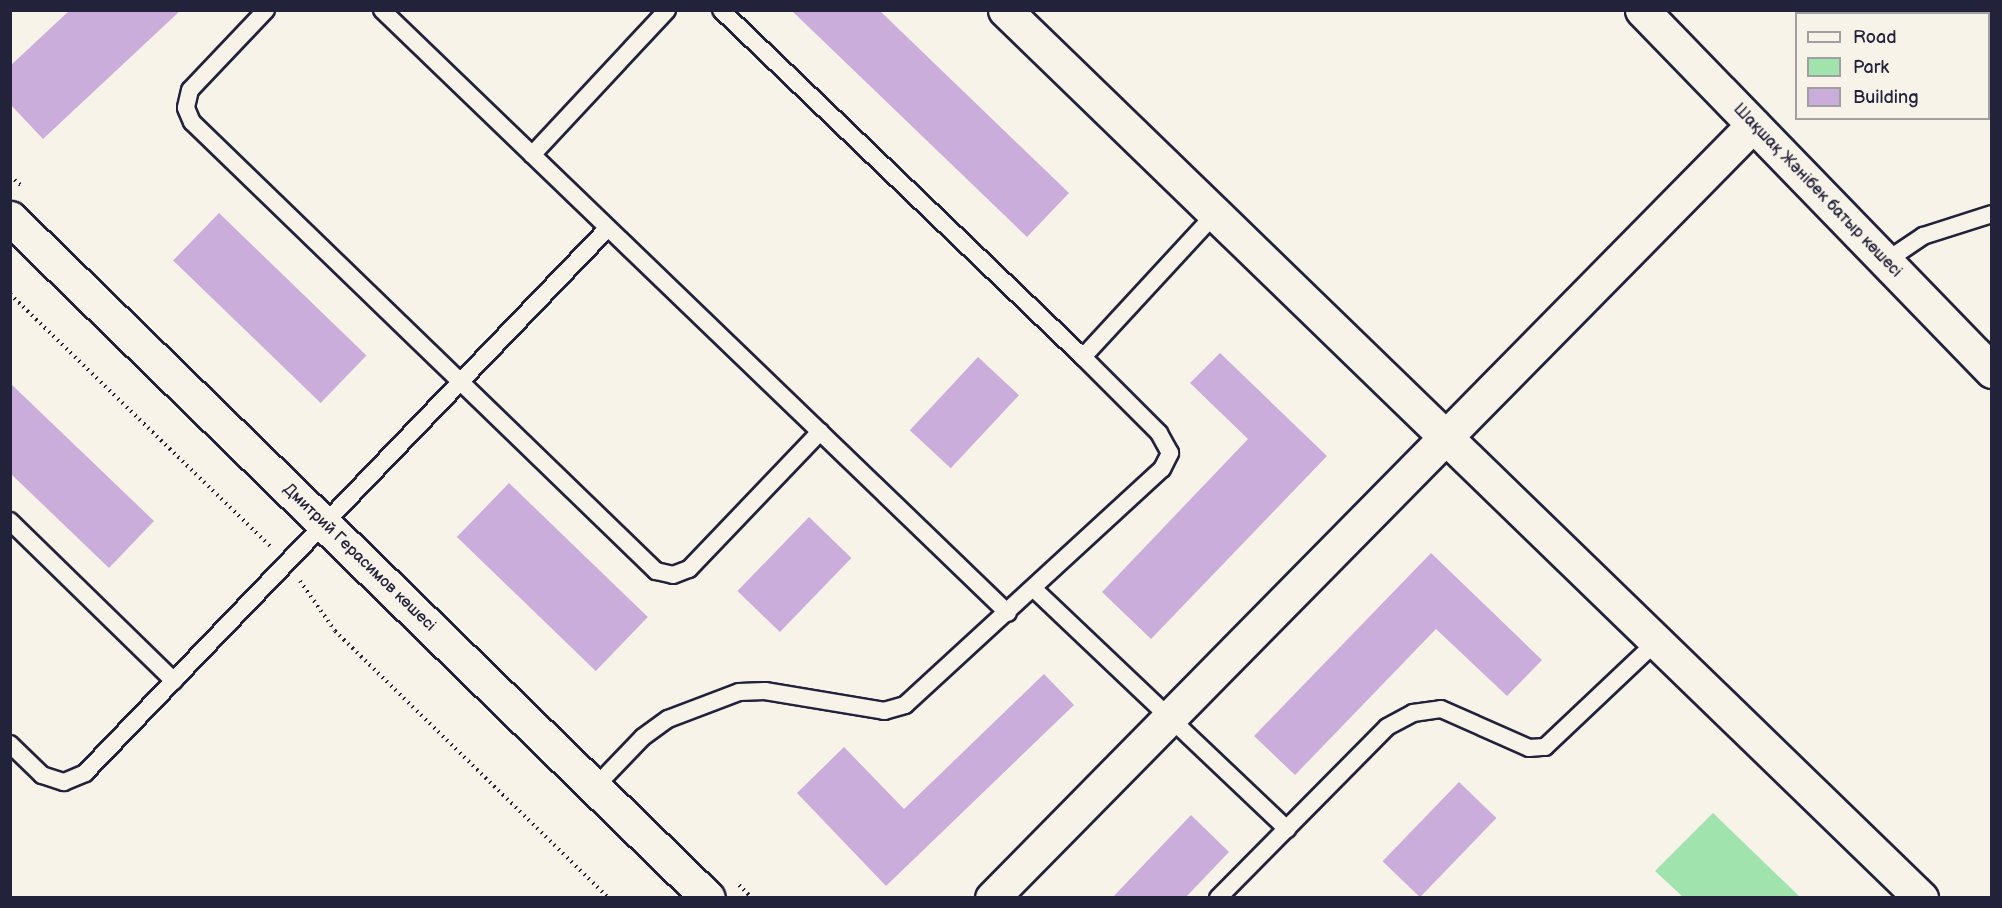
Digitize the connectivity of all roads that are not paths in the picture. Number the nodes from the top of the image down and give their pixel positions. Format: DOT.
graph roads {
  1 [pos="266,10"];
  2 [pos="382,10"];
  3 [pos="667,10"];
  4 [pos="721,10"];
  5 [pos="1005,10"];
  6 [pos="1642,10"];
  7 [pos="1753,125"];
  8 [pos="532,155"];
  9 [pos="1215,214"];
  10 [pos="1992,214"];
  11 [pos="10,218"];
  12 [pos="608,228"];
  13 [pos="1886,261"];
  14 [pos="1083,357"];
  15 [pos="1992,371"];
  16 [pos="461,380"];
  17 [pos="820,432"];
  18 [pos="1446,437"];
  19 [pos="10,521"];
  20 [pos="325,524"];
  21 [pos="1034,589"];
  22 [pos="1008,613"];
  23 [pos="1657,641"];
  24 [pos="174,681"];
  25 [pos="1168,717"];
  26 [pos="10,744"];
  27 [pos="595,787"];
  28 [pos="1287,829"];
  29 [pos="708,897"];
  30 [pos="992,897"];
  31 [pos="1218,897"];
  32 [pos="1921,897"];
  1 -- 16 [label="lane"];
  2 -- 8 [label="lane"];
  3 -- 8 [label="lane"];
  4 -- 14 [label="lane"];
  5 -- 9 [label="street"];
  6 -- 7 [label="street, Шақшақ Жәнібек батыр көшесі"];
  7 -- 13 [label="street, Шақшақ Жәнібек батыр көшесі"];
  7 -- 18 [label="street"];
  8 -- 12 [label="lane"];
  9 -- 14 [label="lane"];
  9 -- 18 [label="street"];
  10 -- 13 [label="lane"];
  11 -- 20 [label="street, Дмитрий Герасимов көшесі"];
  12 -- 16 [label="lane"];
  12 -- 17 [label="lane"];
  13 -- 15 [label="street, Шақшақ Жәнібек батыр көшесі"];
  14 -- 21 [label="lane"];
  16 -- 17 [label="lane"];
  16 -- 20 [label="lane"];
  17 -- 22 [label="lane"];
  18 -- 23 [label="street"];
  18 -- 25 [label="street"];
  19 -- 24 [label="lane"];
  20 -- 24 [label="lane"];
  20 -- 27 [label="street, Дмитрий Герасимов көшесі"];
  21 -- 22 [label="lane"];
  21 -- 25 [label="lane"];
  22 -- 27 [label="lane"];
  23 -- 28 [label="lane"];
  23 -- 32 [label="street"];
  24 -- 26 [label="lane"];
  25 -- 28 [label="lane"];
  25 -- 30 [label="street"];
  27 -- 29 [label="street, Дмитрий Герасимов көшесі"];
  28 -- 31 [label="lane"];
}
